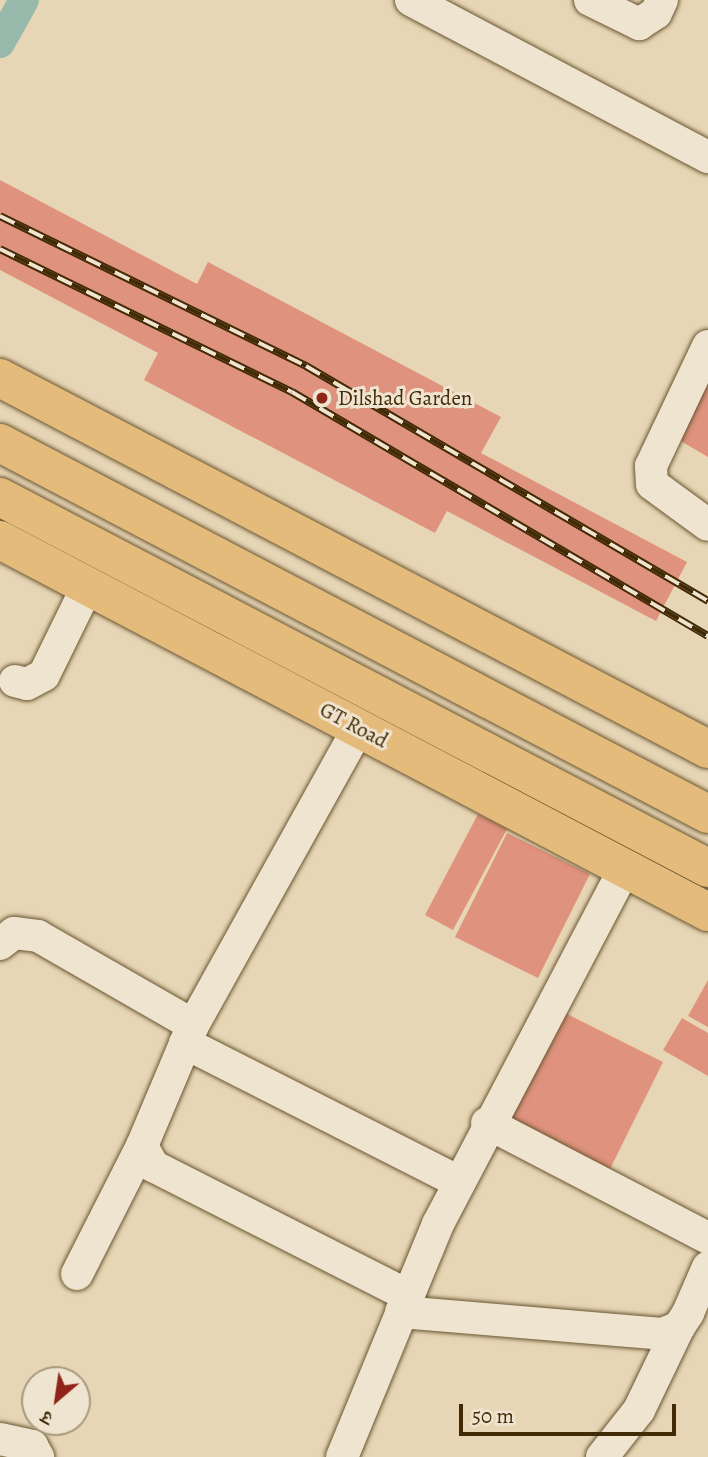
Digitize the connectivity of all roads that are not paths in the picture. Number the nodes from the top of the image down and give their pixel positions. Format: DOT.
graph roads {
  1 [pos="411,0"];
  2 [pos="590,0"];
  3 [pos="662,0"];
  4 [pos="708,157"];
  5 [pos="708,345"];
  6 [pos="0,378"];
  7 [pos="0,443"];
  8 [pos="0,497"];
  9 [pos="708,524"];
  10 [pos="0,540"];
  11 [pos="88,586"];
  12 [pos="15,681"];
  13 [pos="359,727"];
  14 [pos="708,749"];
  15 [pos="708,814"];
  16 [pos="708,868"];
  17 [pos="624,869"];
  18 [pos="708,912"];
  19 [pos="0,944"];
  20 [pos="189,1034"];
  21 [pos="487,1123"];
  22 [pos="142,1146"];
  23 [pos="458,1182"];
  24 [pos="708,1238"];
  25 [pos="708,1266"];
  26 [pos="77,1273"];
  27 [pos="404,1303"];
  28 [pos="679,1327"];
  29 [pos="0,1439"];
  30 [pos="38,1457"];
  31 [pos="342,1457"];
  32 [pos="602,1457"];
  1 -- 4 [label="street"];
  2 -- 3 [label="street"];
  5 -- 9 [label="street"];
  6 -- 14 [label="main road"];
  7 -- 15 [label="main road"];
  8 -- 16 [label="main road, GT Road"];
  10 -- 11 [label="main road, GT Road"];
  11 -- 12 [label="street"];
  11 -- 13 [label="main road, GT Road"];
  13 -- 17 [label="main road, GT Road"];
  13 -- 20 [label="street"];
  17 -- 18 [label="main road, GT Road"];
  17 -- 21 [label="street"];
  19 -- 20 [label="street"];
  20 -- 22 [label="street"];
  20 -- 23 [label="street"];
  21 -- 23 [label="street"];
  21 -- 24 [label="street"];
  22 -- 26 [label="street"];
  22 -- 27 [label="street"];
  23 -- 27 [label="street"];
  25 -- 28 [label="street"];
  27 -- 28 [label="street"];
  27 -- 31 [label="street"];
  28 -- 32 [label="street"];
  29 -- 30 [label="street"];
}
